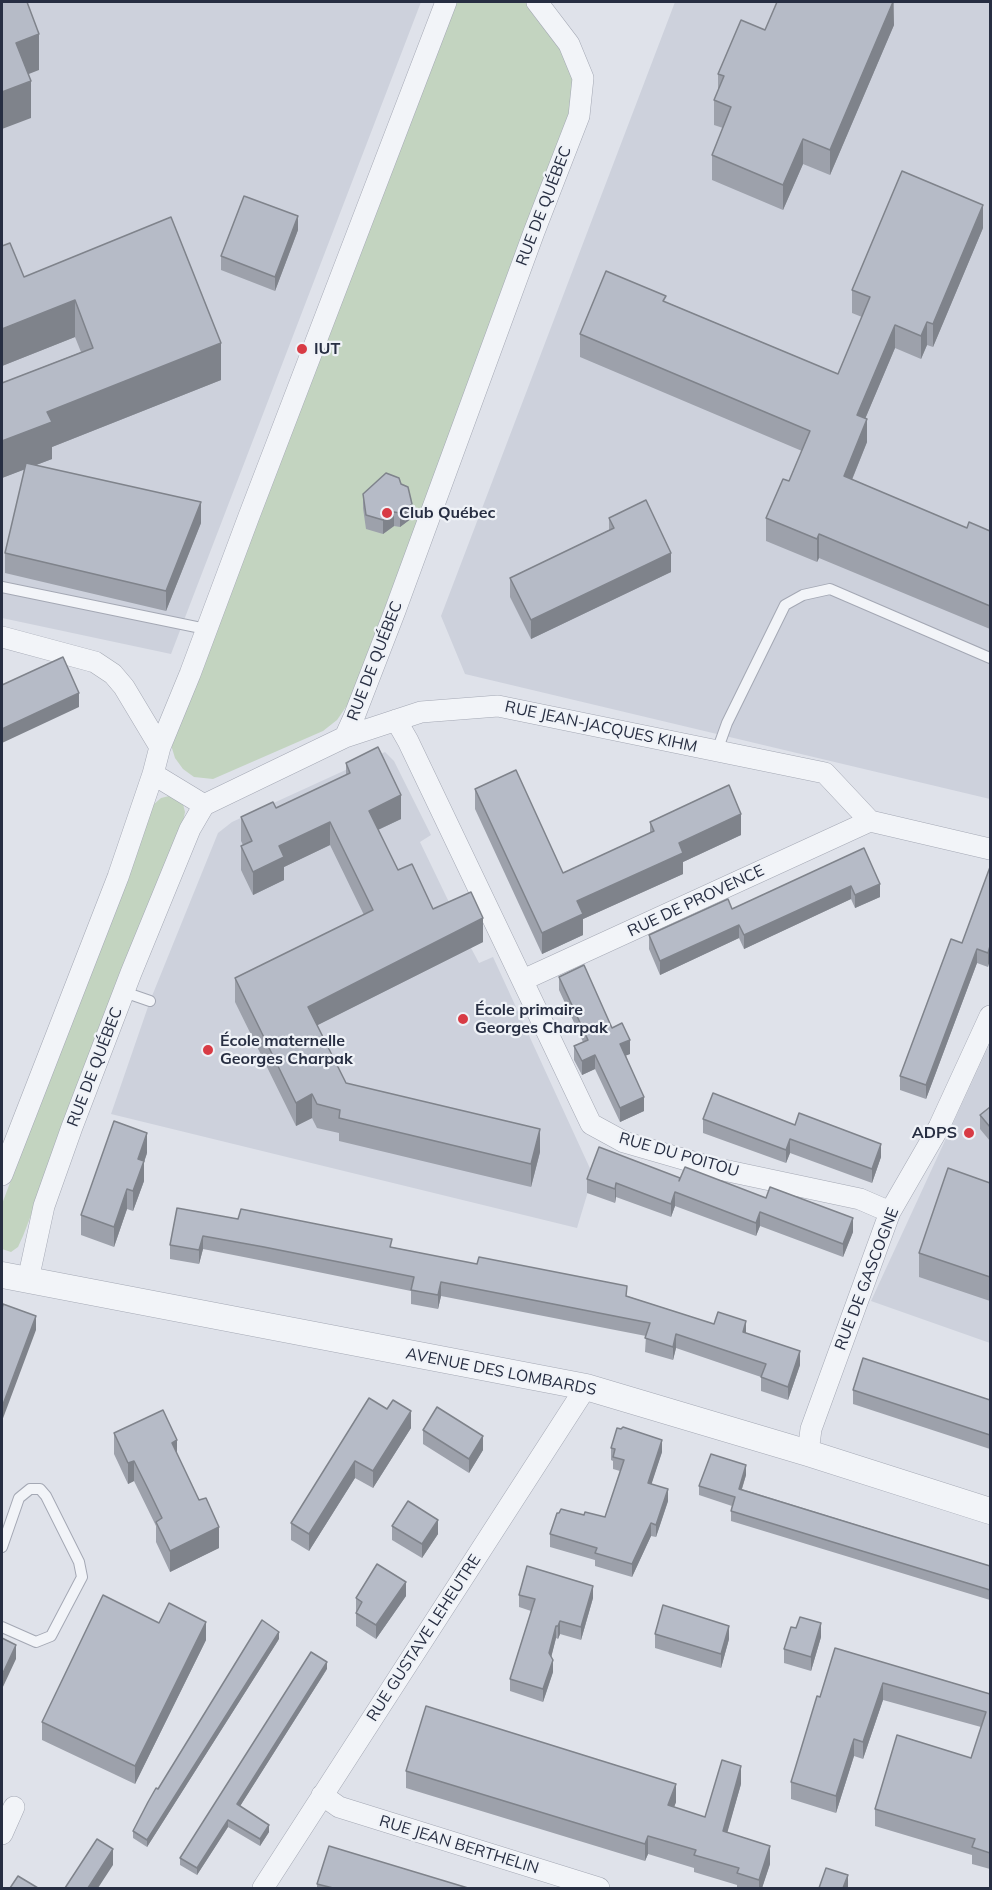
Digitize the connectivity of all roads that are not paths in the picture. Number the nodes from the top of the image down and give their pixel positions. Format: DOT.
graph roads {
  1 [pos="446,2"];
  2 [pos="537,2"];
  3 [pos="2,587"];
  4 [pos="206,629"];
  5 [pos="2,637"];
  6 [pos="990,658"];
  7 [pos="396,720"];
  8 [pos="345,737"];
  9 [pos="160,747"];
  10 [pos="717,751"];
  11 [pos="153,774"];
  12 [pos="204,805"];
  13 [pos="870,821"];
  14 [pos="990,849"];
  15 [pos="523,980"];
  16 [pos="124,992"];
  17 [pos="150,1001"];
  18 [pos="990,1016"];
  19 [pos="2,1174"];
  20 [pos="890,1212"];
  21 [pos="2,1275"];
  22 [pos="28,1280"];
  23 [pos="586,1387"];
  24 [pos="807,1453"];
  25 [pos="990,1511"];
  26 [pos="2,1547"];
  27 [pos="2,1627"];
  28 [pos="322,1795"];
  29 [pos="14,1807"];
  30 [pos="2,1834"];
  31 [pos="262,1888"];
  32 [pos="599,1888"];
  1 -- 4 [label="street"];
  2 -- 8 [label="street, RUE DE QUÉBEC"];
  3 -- 4 [label="lane"];
  4 -- 9 [label="street"];
  5 -- 9 [label="street"];
  6 -- 10 [label="lane"];
  7 -- 8 [label="street, RUE JEAN-JACQUES KIHM"];
  7 -- 10 [label="street, RUE JEAN-JACQUES KIHM"];
  7 -- 15 [label="street, RUE DU POITOU"];
  8 -- 12 [label="street, RUE DE QUÉBEC"];
  9 -- 11 [label="street"];
  10 -- 13 [label="street, RUE JEAN-JACQUES KIHM"];
  11 -- 12 [label="street"];
  11 -- 19 [label="street"];
  12 -- 16 [label="street, RUE DE QUÉBEC"];
  13 -- 14 [label="street"];
  13 -- 15 [label="street, RUE DE PROVENCE"];
  15 -- 20 [label="street, RUE DU POITOU"];
  16 -- 17 [label="lane"];
  16 -- 22 [label="street, RUE DE QUÉBEC"];
  18 -- 20 [label="street, RUE DE GASCOGNE"];
  20 -- 24 [label="street, RUE DE GASCOGNE"];
  21 -- 22 [label="street, AVENUE DES LOMBARDS"];
  22 -- 23 [label="street, AVENUE DES LOMBARDS"];
  23 -- 24 [label="street, AVENUE DES LOMBARDS"];
  23 -- 28 [label="street, RUE GUSTAVE LEHEUTRE"];
  24 -- 25 [label="street, AVENUE DES LOMBARDS"];
  26 -- 27 [label="lane"];
  28 -- 31 [label="street, RUE GUSTAVE LEHEUTRE"];
  28 -- 32 [label="street, RUE JEAN BERTHELIN"];
  29 -- 30 [label="street"];
}
